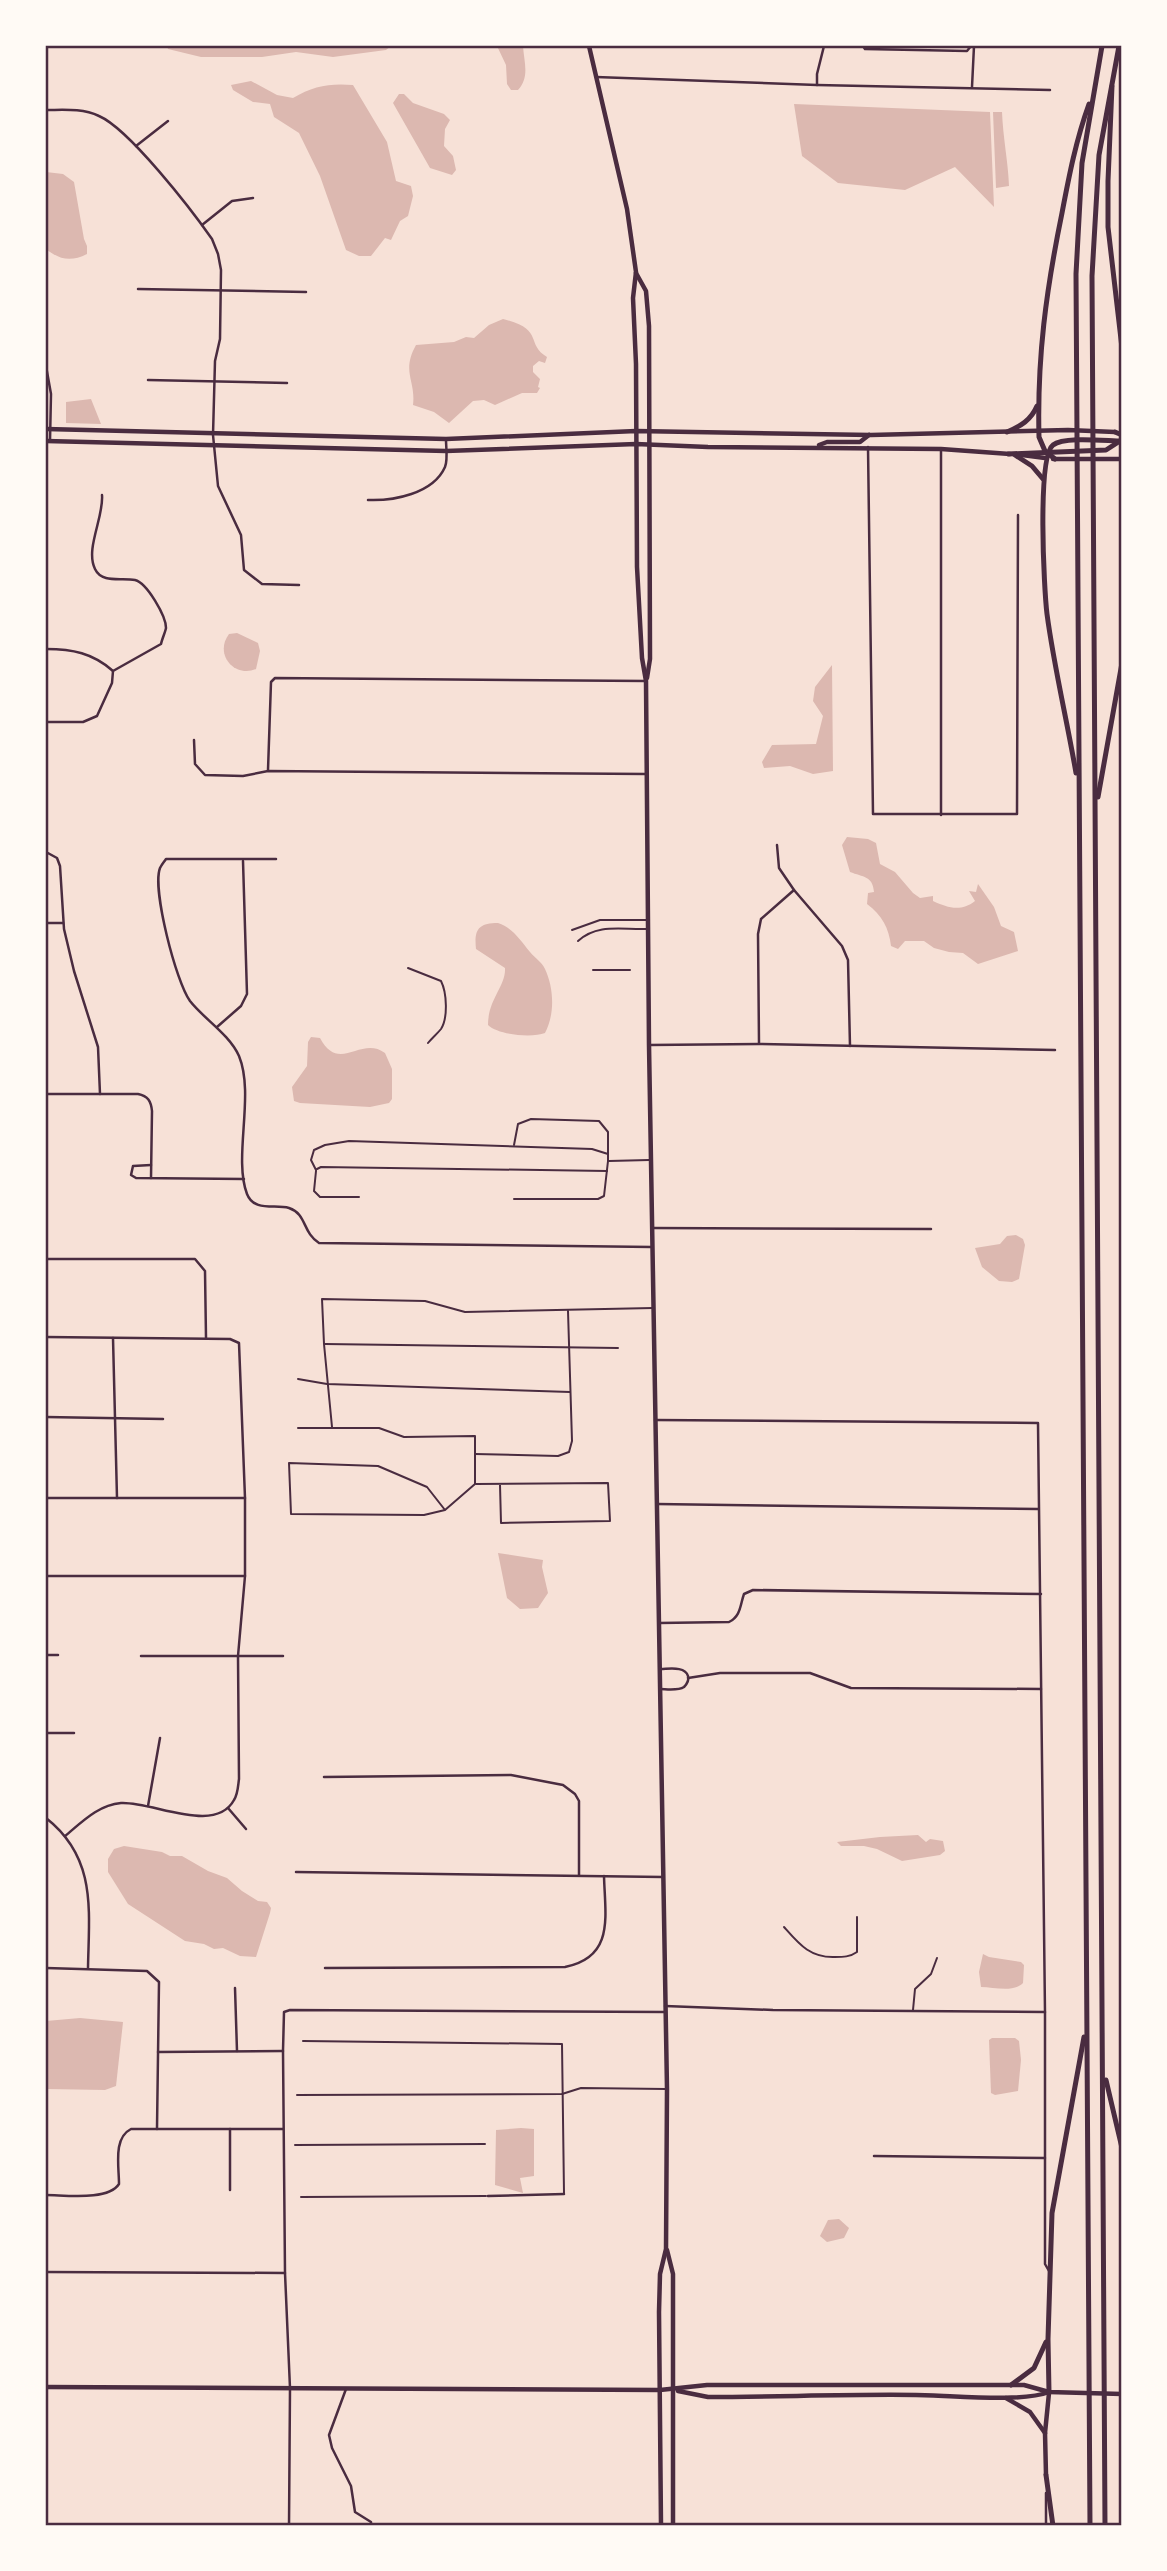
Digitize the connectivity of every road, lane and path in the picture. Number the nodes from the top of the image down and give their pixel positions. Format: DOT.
graph roads {
  1 [pos="589,46"];
  2 [pos="824,46"];
  3 [pos="863,46"];
  4 [pos="972,46"];
  5 [pos="1102,46"];
  6 [pos="1119,46"];
  7 [pos="914,48"];
  8 [pos="596,77"];
  9 [pos="1112,77"];
  10 [pos="817,85"];
  11 [pos="972,87"];
  12 [pos="1050,90"];
  13 [pos="1093,91"];
  14 [pos="46,110"];
  15 [pos="168,121"];
  16 [pos="136,146"];
  17 [pos="253,198"];
  18 [pos="202,225"];
  19 [pos="636,272"];
  20 [pos="138,289"];
  21 [pos="220,291"];
  22 [pos="306,292"];
  23 [pos="1122,348"];
  24 [pos="46,366"];
  25 [pos="148,380"];
  26 [pos="215,382"];
  27 [pos="287,383"];
  28 [pos="1039,400"];
  29 [pos="47,429"];
  30 [pos="636,431"];
  31 [pos="649,431"];
  32 [pos="1039,431"];
  33 [pos="1007,432"];
  34 [pos="214,435"];
  35 [pos="869,435"];
  36 [pos="1120,437"];
  37 [pos="446,439"];
  38 [pos="48,441"];
  39 [pos="636,443"];
  40 [pos="649,444"];
  41 [pos="214,447"];
  42 [pos="815,447"];
  43 [pos="868,447"];
  44 [pos="941,449"];
  45 [pos="446,451"];
  46 [pos="1046,453"];
  47 [pos="1007,454"];
  48 [pos="1015,455"];
  49 [pos="1055,459"];
  50 [pos="1122,459"];
  51 [pos="1043,480"];
  52 [pos="102,495"];
  53 [pos="368,500"];
  54 [pos="1018,515"];
  55 [pos="299,585"];
  56 [pos="46,649"];
  57 [pos="1122,663"];
  58 [pos="113,671"];
  59 [pos="646,681"];
  60 [pos="46,722"];
  61 [pos="194,740"];
  62 [pos="268,771"];
  63 [pos="646,774"];
  64 [pos="1078,789"];
  65 [pos="1095,814"];
  66 [pos="941,815"];
  67 [pos="777,845"];
  68 [pos="46,852"];
  69 [pos="276,859"];
  70 [pos="243,860"];
  71 [pos="794,890"];
  72 [pos="648,920"];
  73 [pos="46,923"];
  74 [pos="63,923"];
  75 [pos="648,929"];
  76 [pos="572,930"];
  77 [pos="578,941"];
  78 [pos="408,968"];
  79 [pos="593,970"];
  80 [pos="630,970"];
  81 [pos="217,1027"];
  82 [pos="428,1043"];
  83 [pos="759,1044"];
  84 [pos="649,1045"];
  85 [pos="850,1046"];
  86 [pos="1055,1050"];
  87 [pos="46,1094"];
  88 [pos="100,1094"];
  89 [pos="514,1146"];
  90 [pos="608,1154"];
  91 [pos="652,1160"];
  92 [pos="608,1161"];
  93 [pos="150,1165"];
  94 [pos="316,1170"];
  95 [pos="607,1171"];
  96 [pos="151,1178"];
  97 [pos="244,1179"];
  98 [pos="359,1197"];
  99 [pos="514,1199"];
  100 [pos="652,1228"];
  101 [pos="931,1229"];
  102 [pos="652,1247"];
  103 [pos="46,1259"];
  104 [pos="653,1308"];
  105 [pos="568,1310"];
  106 [pos="46,1338"];
  107 [pos="113,1338"];
  108 [pos="206,1338"];
  109 [pos="324,1343"];
  110 [pos="618,1348"];
  111 [pos="569,1349"];
  112 [pos="298,1379"];
  113 [pos="327,1384"];
  114 [pos="570,1392"];
  115 [pos="46,1417"];
  116 [pos="114,1418"];
  117 [pos="163,1419"];
  118 [pos="655,1420"];
  119 [pos="298,1428"];
  120 [pos="332,1428"];
  121 [pos="474,1454"];
  122 [pos="475,1484"];
  123 [pos="500,1485"];
  124 [pos="46,1497"];
  125 [pos="117,1497"];
  126 [pos="245,1499"];
  127 [pos="657,1504"];
  128 [pos="1040,1509"];
  129 [pos="445,1510"];
  130 [pos="46,1576"];
  131 [pos="245,1576"];
  132 [pos="1041,1594"];
  133 [pos="659,1623"];
  134 [pos="46,1655"];
  135 [pos="58,1655"];
  136 [pos="141,1656"];
  137 [pos="238,1656"];
  138 [pos="283,1656"];
  139 [pos="659,1669"];
  140 [pos="688,1678"];
  141 [pos="660,1689"];
  142 [pos="1042,1689"];
  143 [pos="46,1732"];
  144 [pos="74,1733"];
  145 [pos="160,1738"];
  146 [pos="324,1777"];
  147 [pos="148,1806"];
  148 [pos="228,1808"];
  149 [pos="46,1818"];
  150 [pos="246,1829"];
  151 [pos="65,1836"];
  152 [pos="296,1872"];
  153 [pos="579,1875"];
  154 [pos="604,1876"];
  155 [pos="663,1877"];
  156 [pos="857,1917"];
  157 [pos="784,1927"];
  158 [pos="937,1958"];
  159 [pos="88,1968"];
  160 [pos="325,1968"];
  161 [pos="46,1969"];
  162 [pos="234,1988"];
  163 [pos="665,2009"];
  164 [pos="913,2011"];
  165 [pos="1045,2012"];
  166 [pos="1086,2024"];
  167 [pos="303,2042"];
  168 [pos="237,2051"];
  169 [pos="283,2051"];
  170 [pos="158,2052"];
  171 [pos="1103,2068"];
  172 [pos="667,2089"];
  173 [pos="562,2094"];
  174 [pos="297,2095"];
  175 [pos="157,2129"];
  176 [pos="230,2129"];
  177 [pos="284,2129"];
  178 [pos="296,2144"];
  179 [pos="485,2144"];
  180 [pos="1122,2148"];
  181 [pos="874,2156"];
  182 [pos="1045,2158"];
  183 [pos="230,2190"];
  184 [pos="564,2194"];
  185 [pos="46,2195"];
  186 [pos="488,2196"];
  187 [pos="301,2197"];
  188 [pos="666,2249"];
  189 [pos="46,2272"];
  190 [pos="1049,2272"];
  191 [pos="285,2273"];
  192 [pos="1048,2339"];
  193 [pos="1011,2385"];
  194 [pos="46,2388"];
  195 [pos="290,2388"];
  196 [pos="346,2389"];
  197 [pos="660,2390"];
  198 [pos="674,2390"];
  199 [pos="1049,2392"];
  200 [pos="1122,2394"];
  201 [pos="1006,2397"];
  202 [pos="1045,2433"];
  203 [pos="1046,2475"];
  204 [pos="289,2525"];
  205 [pos="371,2525"];
  206 [pos="662,2525"];
  207 [pos="673,2525"];
  208 [pos="1046,2525"];
  209 [pos="1053,2525"];
  210 [pos="1090,2525"];
  211 [pos="1105,2525"];
  1 -- 8 [label="main road"];
  2 -- 10 [label="street"];
  3 -- 7 [label="street"];
  4 -- 7 [label="street"];
  4 -- 11 [label="street"];
  5 -- 13 [label="highway"];
  6 -- 9 [label="highway"];
  8 -- 10 [label="street"];
  8 -- 19 [label="main road"];
  9 -- 23 [label="highway"];
  9 -- 65 [label="highway"];
  10 -- 11 [label="street"];
  11 -- 12 [label="street"];
  13 -- 28 [label="highway"];
  13 -- 64 [label="highway"];
  14 -- 16 [label="street"];
  15 -- 16 [label="street"];
  16 -- 18 [label="street"];
  17 -- 18 [label="street"];
  18 -- 21 [label="street"];
  19 -- 30 [label="main road"];
  19 -- 31 [label="main road"];
  20 -- 21 [label="street"];
  21 -- 22 [label="street"];
  21 -- 26 [label="street"];
  24 -- 29 [label="street"];
  25 -- 26 [label="street"];
  26 -- 27 [label="street"];
  26 -- 34 [label="street"];
  28 -- 32 [label="highway"];
  28 -- 33 [label="highway"];
  29 -- 34 [label="main road"];
  29 -- 38 [label="street"];
  30 -- 31 [label="main road"];
  30 -- 37 [label="main road"];
  30 -- 39 [label="main road"];
  31 -- 35 [label="main road"];
  31 -- 40 [label="main road"];
  32 -- 33 [label="main road"];
  32 -- 36 [label="main road"];
  32 -- 46 [label="highway"];
  33 -- 35 [label="main road"];
  34 -- 37 [label="main road"];
  34 -- 41 [label="street"];
  35 -- 42 [label="main road"];
  36 -- 46 [label="highway"];
  37 -- 45 [label="street"];
  38 -- 41 [label="main road"];
  39 -- 40 [label="main road"];
  39 -- 45 [label="main road"];
  39 -- 59 [label="main road"];
  40 -- 42 [label="main road"];
  40 -- 59 [label="main road"];
  41 -- 45 [label="main road"];
  41 -- 55 [label="street"];
  42 -- 43 [label="main road"];
  43 -- 44 [label="main road"];
  43 -- 66 [label="street"];
  44 -- 47 [label="main road"];
  44 -- 66 [label="street"];
  45 -- 53 [label="street"];
  46 -- 47 [label="highway"];
  46 -- 48 [label="main road"];
  46 -- 49 [label="highway"];
  46 -- 51 [label="highway"];
  47 -- 48 [label="main road"];
  48 -- 51 [label="highway"];
  49 -- 50 [label="main road"];
  51 -- 64 [label="highway"];
  52 -- 58 [label="street"];
  54 -- 66 [label="street"];
  56 -- 58 [label="street"];
  57 -- 65 [label="highway"];
  58 -- 60 [label="street"];
  59 -- 62 [label="street"];
  59 -- 63 [label="main road"];
  61 -- 62 [label="street"];
  62 -- 63 [label="street"];
  63 -- 72 [label="main road"];
  64 -- 166 [label="highway"];
  65 -- 171 [label="highway"];
  67 -- 71 [label="street"];
  68 -- 74 [label="street"];
  69 -- 70 [label="street"];
  70 -- 81 [label="street"];
  70 -- 81 [label="street"];
  71 -- 83 [label="street"];
  71 -- 85 [label="street"];
  72 -- 75 [label="main road"];
  72 -- 76 [label="lane"];
  73 -- 74 [label="street"];
  74 -- 88 [label="street"];
  75 -- 77 [label="lane"];
  75 -- 84 [label="main road"];
  78 -- 82 [label="lane"];
  79 -- 80 [label="lane"];
  81 -- 97 [label="street"];
  83 -- 84 [label="street"];
  83 -- 85 [label="street"];
  84 -- 91 [label="main road"];
  85 -- 86 [label="street"];
  87 -- 88 [label="street"];
  88 -- 93 [label="street"];
  89 -- 90 [label="lane"];
  89 -- 90 [label="lane"];
  89 -- 94 [label="lane"];
  90 -- 92 [label="lane"];
  91 -- 92 [label="lane"];
  91 -- 100 [label="main road"];
  92 -- 95 [label="lane"];
  93 -- 96 [label="street"];
  93 -- 96 [label="street"];
  94 -- 95 [label="lane"];
  94 -- 98 [label="lane"];
  95 -- 99 [label="lane"];
  96 -- 97 [label="street"];
  97 -- 102 [label="street"];
  100 -- 101 [label="street"];
  100 -- 102 [label="main road"];
  102 -- 104 [label="main road"];
  103 -- 108 [label="street"];
  104 -- 105 [label="lane"];
  104 -- 118 [label="main road"];
  105 -- 109 [label="lane"];
  105 -- 111 [label="lane"];
  106 -- 107 [label="street"];
  107 -- 108 [label="street"];
  107 -- 116 [label="street"];
  108 -- 126 [label="street"];
  109 -- 111 [label="lane"];
  109 -- 113 [label="lane"];
  110 -- 111 [label="lane"];
  111 -- 114 [label="lane"];
  112 -- 113 [label="lane"];
  113 -- 114 [label="lane"];
  113 -- 120 [label="lane"];
  114 -- 121 [label="lane"];
  115 -- 116 [label="street"];
  116 -- 117 [label="street"];
  116 -- 125 [label="street"];
  118 -- 127 [label="main road"];
  118 -- 128 [label="street"];
  119 -- 120 [label="lane"];
  120 -- 121 [label="lane"];
  121 -- 122 [label="lane"];
  122 -- 123 [label="lane"];
  122 -- 129 [label="lane"];
  123 -- 123 [label="lane"];
  124 -- 125 [label="street"];
  125 -- 126 [label="street"];
  126 -- 131 [label="street"];
  127 -- 128 [label="street"];
  127 -- 133 [label="main road"];
  128 -- 132 [label="street"];
  129 -- 129 [label="lane"];
  130 -- 131 [label="street"];
  131 -- 137 [label="street"];
  132 -- 133 [label="street"];
  132 -- 142 [label="street"];
  133 -- 139 [label="main road"];
  134 -- 135 [label="street"];
  136 -- 137 [label="street"];
  137 -- 138 [label="street"];
  137 -- 148 [label="street"];
  139 -- 140 [label="street"];
  139 -- 141 [label="main road"];
  140 -- 141 [label="street"];
  140 -- 142 [label="street"];
  141 -- 155 [label="main road"];
  142 -- 165 [label="street"];
  143 -- 144 [label="street"];
  145 -- 147 [label="street"];
  146 -- 153 [label="street"];
  147 -- 148 [label="street"];
  147 -- 151 [label="street"];
  148 -- 150 [label="street"];
  149 -- 151 [label="street"];
  151 -- 159 [label="street"];
  152 -- 153 [label="street"];
  153 -- 154 [label="street"];
  154 -- 155 [label="street"];
  154 -- 160 [label="street"];
  155 -- 163 [label="main road"];
  156 -- 157 [label="lane"];
  158 -- 164 [label="lane"];
  159 -- 161 [label="street"];
  159 -- 170 [label="street"];
  162 -- 168 [label="street"];
  163 -- 164 [label="street"];
  163 -- 169 [label="street"];
  163 -- 172 [label="main road"];
  164 -- 165 [label="street"];
  165 -- 182 [label="street"];
  166 -- 190 [label="highway"];
  166 -- 210 [label="highway"];
  167 -- 173 [label="lane"];
  168 -- 169 [label="street"];
  168 -- 170 [label="street"];
  169 -- 177 [label="street"];
  170 -- 175 [label="street"];
  171 -- 180 [label="highway"];
  171 -- 211 [label="highway"];
  172 -- 173 [label="lane"];
  172 -- 188 [label="main road"];
  173 -- 174 [label="lane"];
  173 -- 184 [label="lane"];
  175 -- 176 [label="street"];
  175 -- 185 [label="street"];
  176 -- 177 [label="street"];
  176 -- 183 [label="street"];
  177 -- 191 [label="street"];
  178 -- 179 [label="lane"];
  181 -- 182 [label="street"];
  182 -- 190 [label="street"];
  184 -- 186 [label="street"];
  186 -- 187 [label="lane"];
  188 -- 197 [label="main road"];
  188 -- 198 [label="main road"];
  189 -- 191 [label="street"];
  190 -- 192 [label="highway"];
  191 -- 195 [label="street"];
  192 -- 193 [label="highway"];
  192 -- 199 [label="highway"];
  193 -- 198 [label="main road"];
  193 -- 199 [label="main road"];
  194 -- 195 [label="main road"];
  195 -- 196 [label="main road"];
  195 -- 204 [label="street"];
  196 -- 197 [label="main road"];
  196 -- 205 [label="street"];
  197 -- 198 [label="main road"];
  197 -- 206 [label="main road"];
  198 -- 201 [label="main road"];
  198 -- 207 [label="main road"];
  199 -- 200 [label="main road"];
  199 -- 201 [label="main road"];
  199 -- 202 [label="main road"];
  201 -- 202 [label="main road"];
  202 -- 203 [label="main road"];
  203 -- 208 [label="street"];
  203 -- 209 [label="highway"];
}
